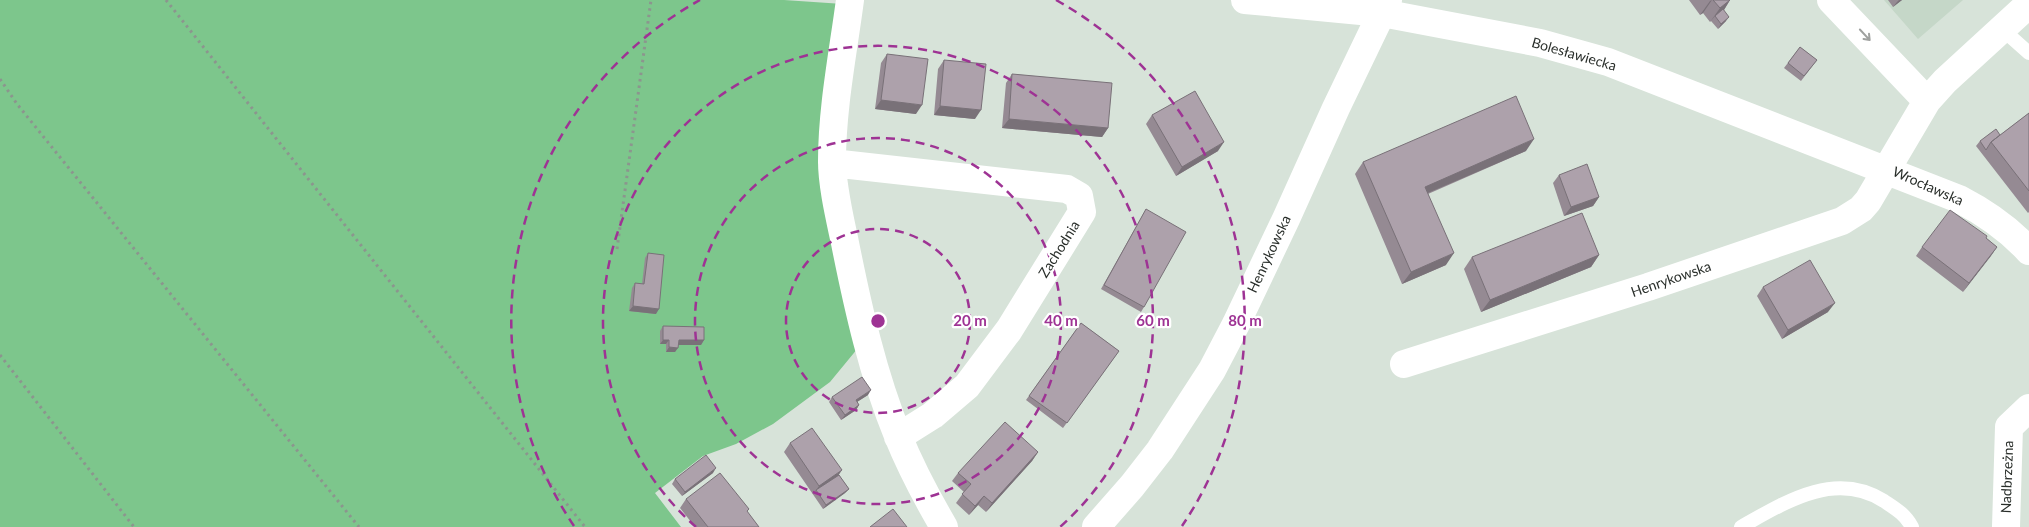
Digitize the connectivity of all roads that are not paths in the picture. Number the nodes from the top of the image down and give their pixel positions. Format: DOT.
graph roads {
  1 [pos="850,0"];
  2 [pos="1245,0"];
  3 [pos="1831,0"];
  4 [pos="2029,4"];
  5 [pos="1385,7"];
  6 [pos="2002,29"];
  7 [pos="2029,53"];
  8 [pos="1927,101"];
  9 [pos="832,163"];
  10 [pos="1887,170"];
  11 [pos="2029,251"];
  12 [pos="1404,364"];
  13 [pos="2029,408"];
  14 [pos="898,438"];
  15 [pos="944,527"];
  16 [pos="1096,527"];
  17 [pos="1741,527"];
  18 [pos="1912,527"];
  19 [pos="2006,527"];
  1 -- 9 [label="street"];
  2 -- 5 [label="street, Bolesławiecka"];
  3 -- 8 [label="street, one-way"];
  4 -- 6 [label="street, Wrocławska"];
  5 -- 10 [label="street, Bolesławiecka"];
  5 -- 16 [label="street, Henrykowska"];
  6 -- 7 [label="lane"];
  6 -- 8 [label="street, Wrocławska"];
  8 -- 10 [label="street, Wrocławska"];
  9 -- 14 [label="street"];
  9 -- 14 [label="street, Zachodnia"];
  10 -- 11 [label="street, Wrocławska"];
  10 -- 12 [label="street, Henrykowska"];
  13 -- 19 [label="street, Nadbrzeżna"];
  14 -- 15 [label="street"];
  17 -- 18 [label="lane"];
}
